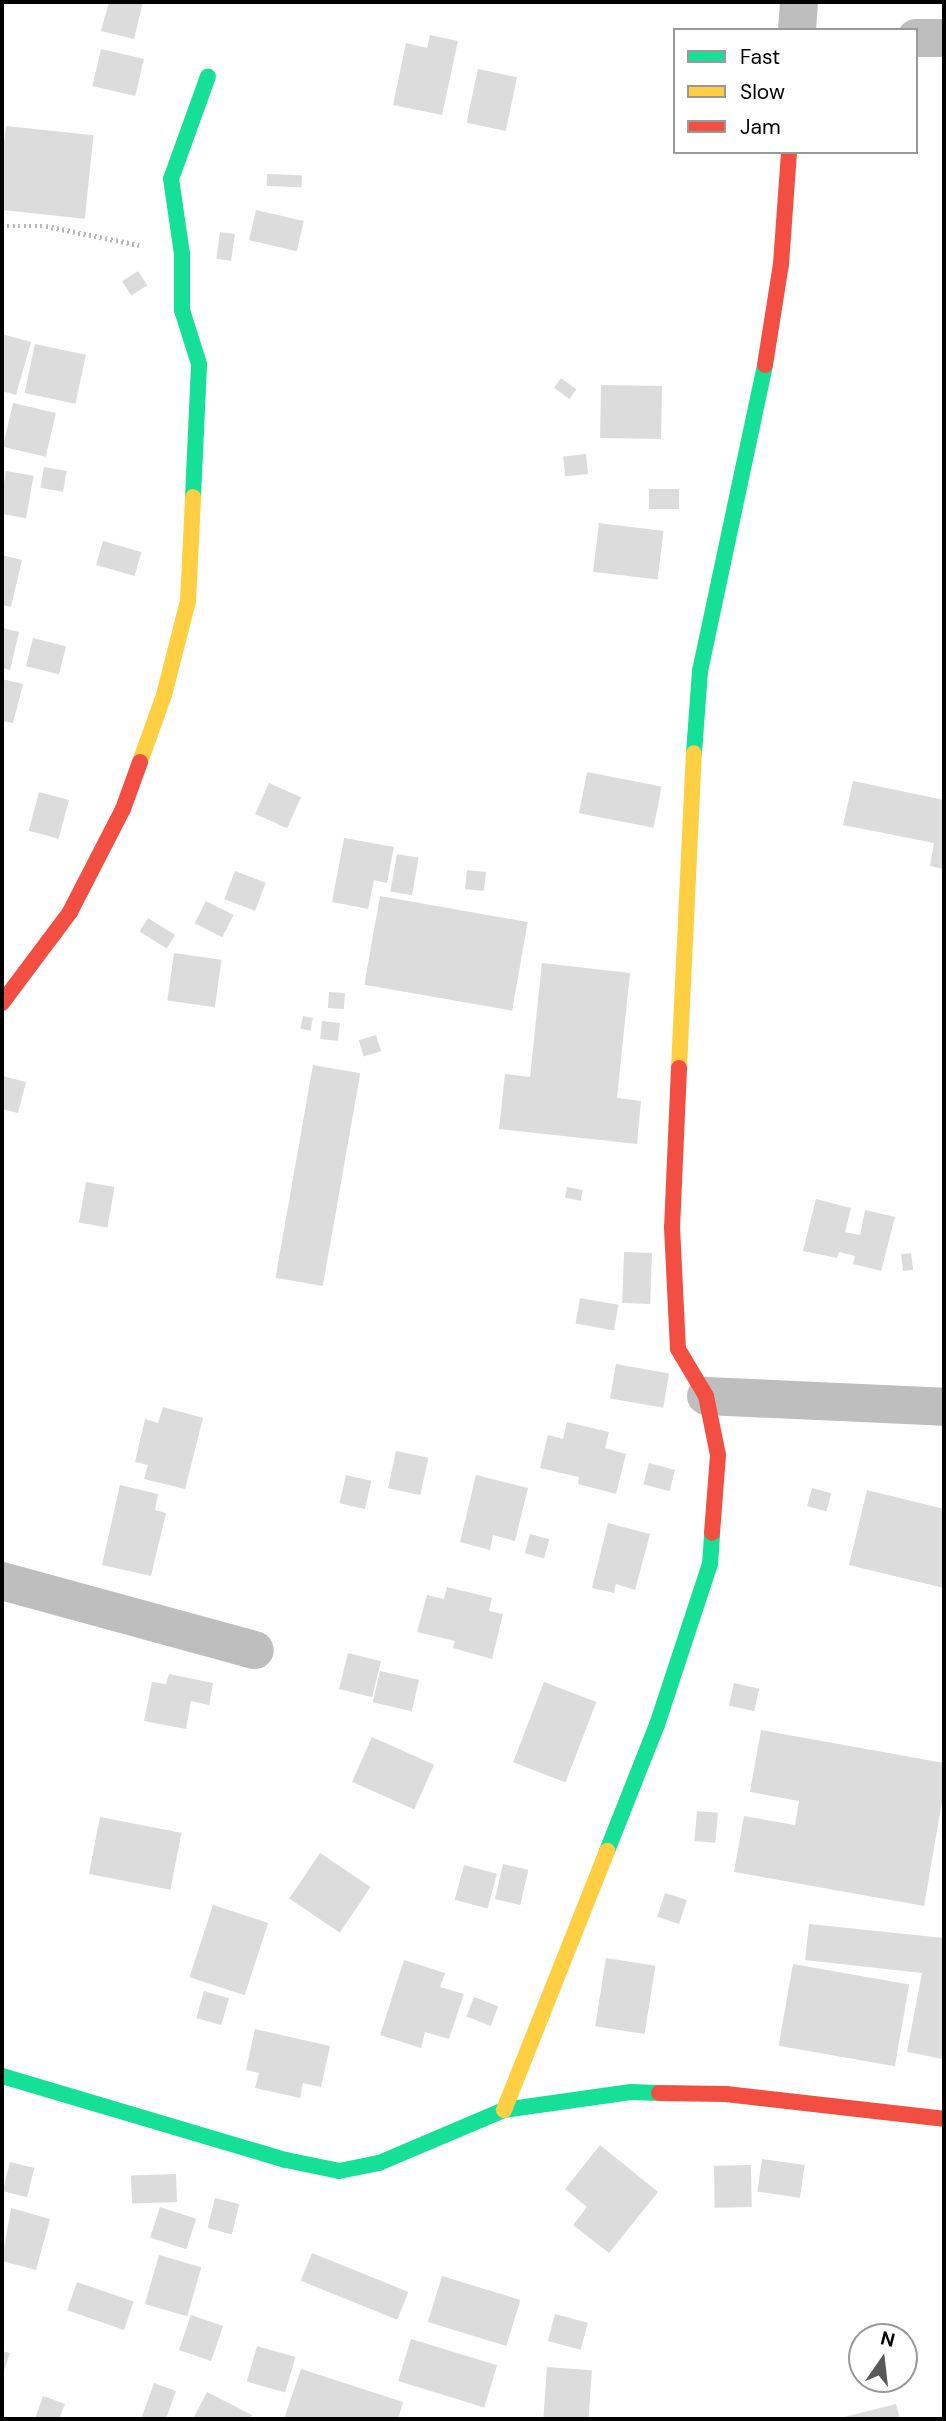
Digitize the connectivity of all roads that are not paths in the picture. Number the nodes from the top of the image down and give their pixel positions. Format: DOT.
graph roads {
  1 [pos="799,2"];
  2 [pos="797,28"];
  3 [pos="918,38"];
  4 [pos="944,38"];
  5 [pos="208,76"];
  6 [pos="789,154"];
  7 [pos="2,1003"];
  8 [pos="706,1396"];
  9 [pos="944,1407"];
  10 [pos="2,1581"];
  11 [pos="255,1650"];
  12 [pos="2,2076"];
  13 [pos="504,2110"];
  14 [pos="944,2119"];
  1 -- 2 [label="street"];
  3 -- 4 [label="street"];
  5 -- 7 [label="street"];
  6 -- 8 [label="street"];
  8 -- 9 [label="street"];
  8 -- 13 [label="street"];
  10 -- 11 [label="street"];
  12 -- 13 [label="street"];
  13 -- 14 [label="street"];
}
